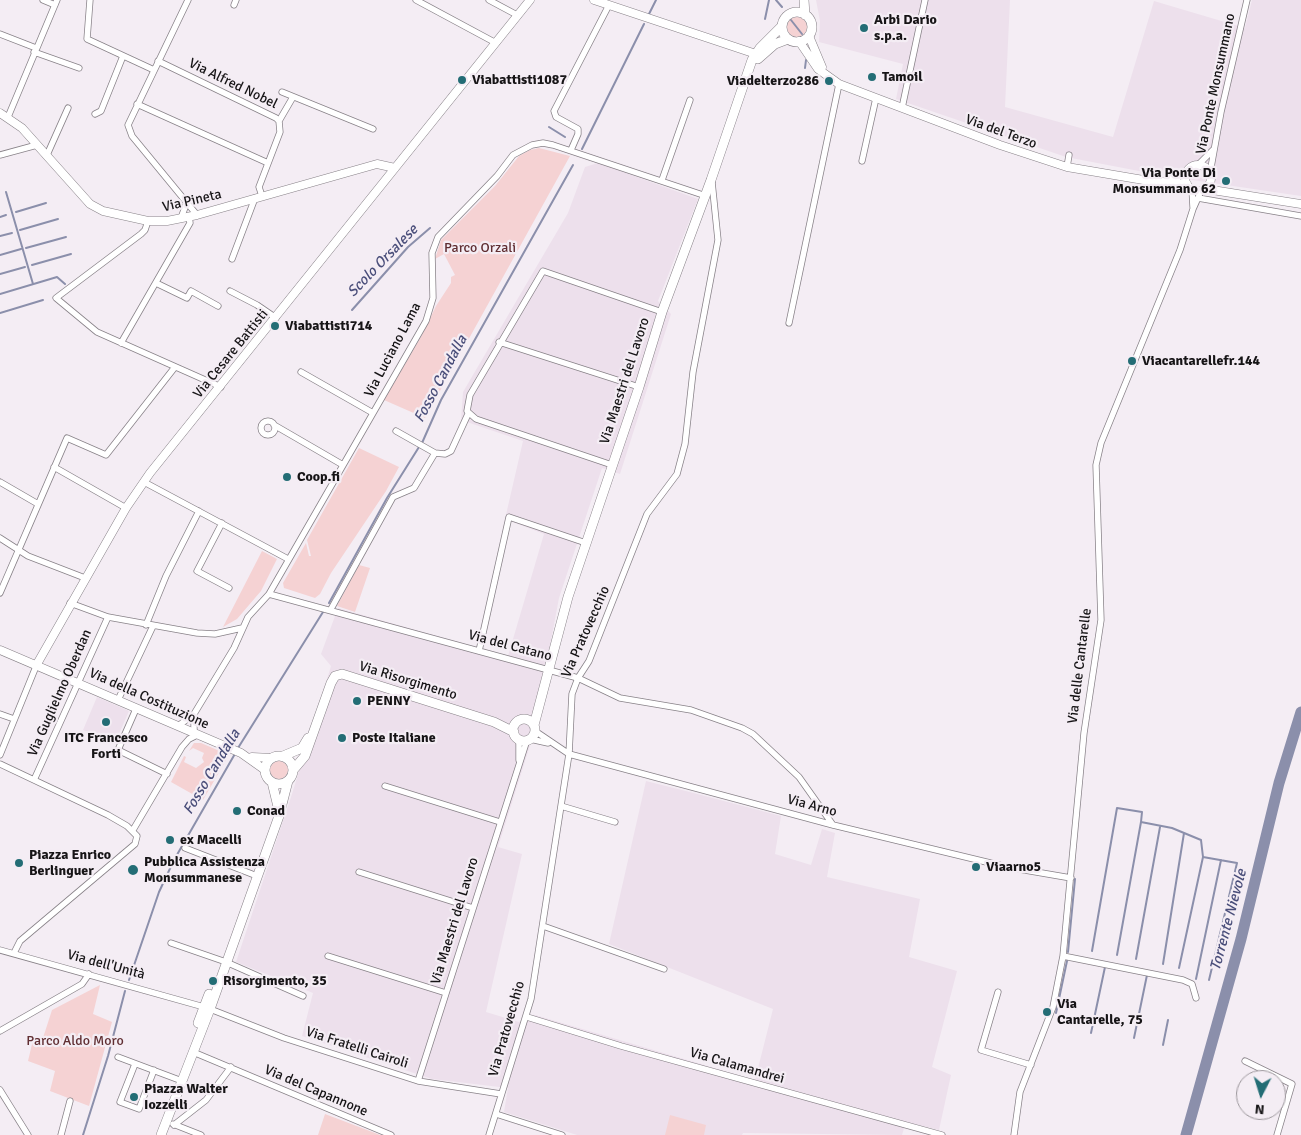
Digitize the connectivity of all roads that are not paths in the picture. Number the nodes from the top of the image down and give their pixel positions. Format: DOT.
graph roads {
  1 [pos="43,0"];
  2 [pos="90,0"];
  3 [pos="188,0"];
  4 [pos="416,0"];
  5 [pos="489,0"];
  6 [pos="530,0"];
  7 [pos="594,0"];
  8 [pos="799,0"];
  9 [pos="804,0"];
  10 [pos="925,0"];
  11 [pos="1247,0"];
  12 [pos="56,3"];
  13 [pos="609,5"];
  14 [pos="794,12"];
  15 [pos="517,15"];
  16 [pos="805,15"];
  17 [pos="782,26"];
  18 [pos="0,34"];
  19 [pos="809,36"];
  20 [pos="788,39"];
  21 [pos="799,41"];
  22 [pos="496,43"];
  23 [pos="35,50"];
  24 [pos="756,54"];
  25 [pos="123,56"];
  26 [pos="158,61"];
  27 [pos="79,68"];
  28 [pos="154,70"];
  29 [pos="748,73"];
  30 [pos="831,79"];
  31 [pos="839,84"];
  32 [pos="282,92"];
  33 [pos="293,97"];
  34 [pos="876,98"];
  35 [pos="690,100"];
  36 [pos="138,104"];
  37 [pos="68,108"];
  38 [pos="902,108"];
  39 [pos="0,113"];
  40 [pos="95,114"];
  41 [pos="8,117"];
  42 [pos="279,121"];
  43 [pos="373,129"];
  44 [pos="37,145"];
  45 [pos="572,150"];
  46 [pos="1213,150"];
  47 [pos="0,155"];
  48 [pos="47,155"];
  49 [pos="1069,155"];
  50 [pos="862,161"];
  51 [pos="268,163"];
  52 [pos="1198,165"];
  53 [pos="1066,167"];
  54 [pos="395,168"];
  55 [pos="1187,173"];
  56 [pos="1211,176"];
  57 [pos="662,180"];
  58 [pos="712,180"];
  59 [pos="1160,183"];
  60 [pos="1190,187"];
  61 [pos="1201,192"];
  62 [pos="1233,194"];
  63 [pos="706,196"];
  64 [pos="258,197"];
  65 [pos="187,202"];
  66 [pos="1234,204"];
  67 [pos="1301,204"];
  68 [pos="1193,209"];
  69 [pos="189,216"];
  70 [pos="1301,216"];
  71 [pos="148,221"];
  72 [pos="232,258"];
  73 [pos="156,283"];
  74 [pos="230,291"];
  75 [pos="218,306"];
  76 [pos="662,312"];
  77 [pos="276,318"];
  78 [pos="789,323"];
  79 [pos="499,342"];
  80 [pos="121,343"];
  81 [pos="175,367"];
  82 [pos="301,372"];
  83 [pos="221,386"];
  84 [pos="639,387"];
  85 [pos="373,413"];
  86 [pos="468,414"];
  87 [pos="274,425"];
  88 [pos="396,431"];
  89 [pos="433,452"];
  90 [pos="343,465"];
  91 [pos="612,465"];
  92 [pos="54,467"];
  93 [pos="0,482"];
  94 [pos="144,482"];
  95 [pos="38,504"];
  96 [pos="126,508"];
  97 [pos="199,511"];
  98 [pos="222,523"];
  99 [pos="0,538"];
  100 [pos="586,543"];
  101 [pos="18,550"];
  102 [pos="288,559"];
  103 [pos="85,578"];
  104 [pos="229,588"];
  105 [pos="0,593"];
  106 [pos="269,594"];
  107 [pos="70,603"];
  108 [pos="331,609"];
  109 [pos="108,617"];
  110 [pos="146,624"];
  111 [pos="153,626"];
  112 [pos="242,628"];
  113 [pos="0,650"];
  114 [pos="479,651"];
  115 [pos="37,664"];
  116 [pos="549,670"];
  117 [pos="578,678"];
  118 [pos="78,682"];
  119 [pos="118,700"];
  120 [pos="539,700"];
  121 [pos="136,709"];
  122 [pos="0,714"];
  123 [pos="194,714"];
  124 [pos="155,717"];
  125 [pos="14,719"];
  126 [pos="316,724"];
  127 [pos="178,726"];
  128 [pos="525,733"];
  129 [pos="195,735"];
  130 [pos="568,754"];
  131 [pos="0,755"];
  132 [pos="283,756"];
  133 [pos="250,757"];
  134 [pos="272,758"];
  135 [pos="0,764"];
  136 [pos="294,769"];
  137 [pos="265,770"];
  138 [pos="167,774"];
  139 [pos="34,780"];
  140 [pos="272,782"];
  141 [pos="288,782"];
  142 [pos="385,786"];
  143 [pos="561,806"];
  144 [pos="279,816"];
  145 [pos="500,822"];
  146 [pos="615,822"];
  147 [pos="833,825"];
  148 [pos="133,830"];
  149 [pos="185,848"];
  150 [pos="359,872"];
  151 [pos="257,876"];
  152 [pos="1071,878"];
  153 [pos="473,908"];
  154 [pos="542,926"];
  155 [pos="171,943"];
  156 [pos="0,950"];
  157 [pos="14,953"];
  158 [pos="328,956"];
  159 [pos="1063,956"];
  160 [pos="224,966"];
  161 [pos="664,969"];
  162 [pos="89,974"];
  163 [pos="998,992"];
  164 [pos="446,993"];
  165 [pos="303,996"];
  166 [pos="1196,998"];
  167 [pos="207,1008"];
  168 [pos="527,1016"];
  169 [pos="0,1031"];
  170 [pos="193,1052"];
  171 [pos="118,1057"];
  172 [pos="1245,1060"];
  173 [pos="135,1064"];
  174 [pos="1031,1065"];
  175 [pos="231,1067"];
  176 [pos="187,1069"];
  177 [pos="154,1070"];
  178 [pos="182,1079"];
  179 [pos="418,1081"];
  180 [pos="0,1090"];
  181 [pos="501,1094"];
  182 [pos="70,1101"];
  183 [pos="3,1102"];
  184 [pos="496,1114"];
  185 [pos="170,1123"];
  186 [pos="28,1135"];
  187 [pos="61,1135"];
  188 [pos="161,1135"];
  189 [pos="201,1135"];
  190 [pos="392,1135"];
  191 [pos="489,1135"];
  192 [pos="562,1135"];
  193 [pos="942,1135"];
  194 [pos="1014,1135"];
  195 [pos="1277,1135"];
  1 -- 12 [label="street"];
  2 -- 25 [label="street"];
  3 -- 26 [label="street"];
  4 -- 22 [label="street"];
  5 -- 15 [label="street"];
  6 -- 15 [label="street, Via Cesare Battisti"];
  7 -- 13 [label="street"];
  8 -- 14 [label="main road"];
  9 -- 16 [label="main road"];
  10 -- 38 [label="street"];
  11 -- 46 [label="street, Via Ponte Monsummano"];
  12 -- 23 [label="street"];
  13 -- 24 [label="street"];
  13 -- 45 [label="street"];
  14 -- 16 [label="main road"];
  14 -- 17 [label="main road"];
  15 -- 22 [label="street, Via Cesare Battisti"];
  16 -- 19 [label="main road"];
  17 -- 20 [label="main road"];
  17 -- 24 [label="main road"];
  18 -- 23 [label="street"];
  19 -- 21 [label="main road"];
  19 -- 30 [label="street"];
  20 -- 21 [label="main road"];
  20 -- 29 [label="main road"];
  21 -- 30 [label="street"];
  22 -- 54 [label="street, Via Cesare Battisti"];
  23 -- 27 [label="street"];
  23 -- 41 [label="street"];
  24 -- 29 [label="main road, Via Maestri del Lavoro"];
  25 -- 28 [label="street"];
  25 -- 40 [label="street"];
  26 -- 28 [label="street"];
  26 -- 42 [label="street, Via Alfred Nobel"];
  28 -- 36 [label="street"];
  29 -- 58 [label="main road, Via Maestri del Lavoro"];
  30 -- 31 [label="street, Via del Terzo"];
  31 -- 34 [label="street, Via del Terzo"];
  31 -- 78 [label="street"];
  32 -- 33 [label="street"];
  33 -- 42 [label="street"];
  33 -- 43 [label="street"];
  34 -- 38 [label="street, Via del Terzo"];
  34 -- 50 [label="street"];
  35 -- 57 [label="street"];
  36 -- 51 [label="street"];
  36 -- 65 [label="street"];
  37 -- 48 [label="street"];
  38 -- 53 [label="street, Via del Terzo"];
  39 -- 41 [label="street, Via Pineta"];
  41 -- 44 [label="street, Via Pineta"];
  42 -- 51 [label="street, Via Alfred Nobel"];
  44 -- 47 [label="street"];
  44 -- 48 [label="street, Via Pineta"];
  45 -- 57 [label="street, Via Luciano Lama"];
  45 -- 85 [label="street, Via Luciano Lama"];
  46 -- 52 [label="street"];
  46 -- 56 [label="street, Via Ponte Monsummano"];
  48 -- 71 [label="street, Via Pineta"];
  49 -- 53 [label="street"];
  51 -- 64 [label="street, Via Alfred Nobel"];
  52 -- 55 [label="street"];
  52 -- 56 [label="street"];
  53 -- 59 [label="street, Via del Terzo"];
  54 -- 64 [label="street, Via Pineta"];
  54 -- 77 [label="street, Via Cesare Battisti"];
  55 -- 59 [label="street"];
  55 -- 60 [label="street"];
  56 -- 61 [label="street"];
  56 -- 62 [label="street"];
  57 -- 63 [label="street, Via Luciano Lama"];
  58 -- 63 [label="main road, Via Maestri del Lavoro"];
  58 -- 117 [label="street, Via Pratovecchio"];
  59 -- 60 [label="street, Via del Terzo"];
  60 -- 61 [label="street"];
  60 -- 68 [label="street, Via delle Cantarelle"];
  61 -- 62 [label="street"];
  61 -- 66 [label="street"];
  61 -- 68 [label="street, Via delle Cantarelle"];
  62 -- 66 [label="street"];
  62 -- 67 [label="street"];
  63 -- 76 [label="main road, Via Maestri del Lavoro"];
  64 -- 69 [label="street, Via Pineta"];
  64 -- 72 [label="street, Via Alfred Nobel"];
  65 -- 69 [label="street"];
  65 -- 69 [label="street"];
  66 -- 70 [label="street"];
  68 -- 152 [label="street, Via delle Cantarelle"];
  69 -- 71 [label="street, Via Pineta"];
  69 -- 73 [label="street"];
  71 -- 80 [label="street"];
  73 -- 75 [label="street"];
  73 -- 80 [label="street"];
  74 -- 77 [label="street"];
  76 -- 79 [label="street"];
  76 -- 84 [label="main road, Via Maestri del Lavoro"];
  77 -- 83 [label="street, Via Cesare Battisti"];
  79 -- 84 [label="street"];
  79 -- 86 [label="street"];
  80 -- 81 [label="street"];
  81 -- 83 [label="street"];
  81 -- 92 [label="street"];
  82 -- 85 [label="street"];
  83 -- 94 [label="street, Via Cesare Battisti"];
  84 -- 91 [label="main road, Via Maestri del Lavoro"];
  85 -- 90 [label="street, Via Luciano Lama"];
  86 -- 89 [label="street"];
  86 -- 91 [label="street"];
  87 -- 90 [label="street"];
  88 -- 89 [label="street"];
  89 -- 108 [label="street"];
  90 -- 102 [label="street, Via Luciano Lama"];
  91 -- 100 [label="main road, Via Maestri del Lavoro"];
  92 -- 95 [label="street"];
  92 -- 96 [label="street"];
  93 -- 95 [label="street"];
  94 -- 96 [label="street, Via Cesare Battisti"];
  94 -- 97 [label="street"];
  95 -- 101 [label="street"];
  96 -- 103 [label="street, Via Cesare Battisti"];
  97 -- 98 [label="street"];
  97 -- 110 [label="street"];
  98 -- 102 [label="street"];
  98 -- 104 [label="street"];
  99 -- 101 [label="street"];
  100 -- 114 [label="street"];
  100 -- 116 [label="main road, Via Maestri del Lavoro"];
  101 -- 103 [label="street"];
  101 -- 105 [label="street"];
  102 -- 106 [label="street, Via Luciano Lama"];
  103 -- 107 [label="street, Via Cesare Battisti"];
  106 -- 108 [label="street, Via del Catano"];
  106 -- 112 [label="street"];
  107 -- 109 [label="street"];
  107 -- 115 [label="street, Via Cesare Battisti"];
  108 -- 114 [label="street, Via del Catano"];
  109 -- 110 [label="street"];
  109 -- 118 [label="street, Via Guglielmo Oberdan"];
  110 -- 111 [label="street"];
  111 -- 112 [label="street"];
  111 -- 119 [label="street"];
  112 -- 123 [label="street"];
  113 -- 115 [label="street, Via della Costituzione"];
  114 -- 116 [label="street, Via del Catano"];
  115 -- 118 [label="street, Via della Costituzione"];
  115 -- 125 [label="street, Via Cesare Battisti"];
  116 -- 117 [label="street, Via del Catano"];
  116 -- 120 [label="main road, Via Maestri del Lavoro"];
  117 -- 130 [label="street, Via Pratovecchio"];
  117 -- 147 [label="street, Via del Catano"];
  118 -- 119 [label="street, Via della Costituzione"];
  118 -- 139 [label="street, Via Guglielmo Oberdan"];
  119 -- 121 [label="street, Via della Costituzione"];
  120 -- 128 [label="main road, Via Maestri del Lavoro"];
  120 -- 128 [label="main road, Via Maestri del Lavoro"];
  121 -- 124 [label="street, Via della Costituzione"];
  121 -- 138 [label="street"];
  122 -- 125 [label="street"];
  123 -- 127 [label="street"];
  123 -- 129 [label="street"];
  124 -- 127 [label="street, Via della Costituzione"];
  124 -- 129 [label="street"];
  125 -- 131 [label="street, Via Cesare Battisti"];
  126 -- 128 [label="main road, Via Risorgimento"];
  126 -- 132 [label="main road, Via Risorgimento"];
  126 -- 136 [label="main road, Via Risorgimento"];
  127 -- 129 [label="street, Via della Costituzione"];
  128 -- 130 [label="street, Via Arno"];
  128 -- 145 [label="street, Via Maestri del Lavoro"];
  129 -- 133 [label="street, Via della Costituzione"];
  129 -- 138 [label="street"];
  130 -- 143 [label="street, Via Pratovecchio"];
  130 -- 147 [label="street, Via Arno"];
  132 -- 134 [label="main road, Via Risorgimento"];
  132 -- 136 [label="main road"];
  133 -- 134 [label="street, Via della Costituzione"];
  133 -- 137 [label="street, Via della Costituzione"];
  134 -- 137 [label="main road"];
  135 -- 139 [label="street"];
  136 -- 141 [label="main road, Via Risorgimento"];
  137 -- 140 [label="main road, Via Risorgimento"];
  138 -- 148 [label="street"];
  139 -- 148 [label="street"];
  140 -- 141 [label="main road"];
  140 -- 144 [label="main road, Via Risorgimento"];
  141 -- 144 [label="main road, Via Risorgimento"];
  142 -- 145 [label="street"];
  143 -- 146 [label="street"];
  143 -- 154 [label="street, Via Pratovecchio"];
  144 -- 151 [label="main road, Via Risorgimento"];
  145 -- 153 [label="street, Via Maestri del Lavoro"];
  147 -- 152 [label="street, Via Arno"];
  148 -- 157 [label="street"];
  149 -- 151 [label="street"];
  150 -- 153 [label="street"];
  151 -- 160 [label="main road, Via Risorgimento"];
  152 -- 159 [label="street, Via delle Cantarelle"];
  153 -- 164 [label="street, Via Maestri del Lavoro"];
  154 -- 161 [label="street"];
  154 -- 168 [label="street, Via Pratovecchio"];
  155 -- 160 [label="street"];
  156 -- 157 [label="street, Via dell'Unità"];
  157 -- 162 [label="street, Via dell'Unità"];
  158 -- 164 [label="street"];
  159 -- 166 [label="street"];
  159 -- 174 [label="street, Via delle Cantarelle"];
  160 -- 165 [label="street"];
  160 -- 167 [label="main road, Via Risorgimento"];
  162 -- 167 [label="street, Via dell'Unità"];
  162 -- 169 [label="street"];
  163 -- 174 [label="street"];
  164 -- 179 [label="street, Via Maestri del Lavoro"];
  167 -- 170 [label="main road, Via Risorgimento"];
  167 -- 176 [label="main road"];
  167 -- 178 [label="main road, Via Risorgimento"];
  167 -- 179 [label="street, Via Fratelli Cairoli"];
  168 -- 181 [label="street, Via Pratovecchio"];
  168 -- 193 [label="street, Via Calamandrei"];
  170 -- 175 [label="street, Via del Capannone"];
  170 -- 176 [label="main road, Via Risorgimento"];
  171 -- 173 [label="street"];
  172 -- 195 [label="street"];
  173 -- 177 [label="street"];
  173 -- 177 [label="street"];
  174 -- 194 [label="street, Via delle Cantarelle"];
  175 -- 185 [label="street"];
  175 -- 190 [label="street, Via del Capannone"];
  176 -- 178 [label="main road, Via Risorgimento"];
  177 -- 178 [label="street"];
  178 -- 185 [label="main road, Via Risorgimento"];
  179 -- 181 [label="street, Via Fratelli Cairoli"];
  180 -- 183 [label="street"];
  181 -- 184 [label="street, Via Pratovecchio"];
  182 -- 187 [label="street"];
  183 -- 186 [label="street"];
  184 -- 191 [label="street, Via Pratovecchio"];
  184 -- 192 [label="street"];
  185 -- 188 [label="main road, Via Risorgimento"];
  185 -- 189 [label="street"];
}
